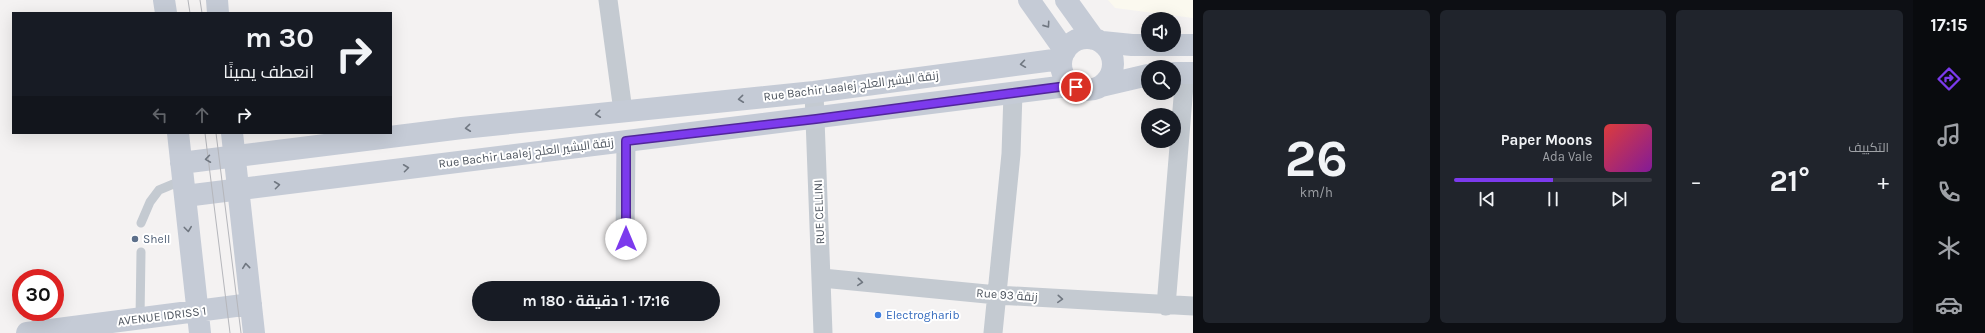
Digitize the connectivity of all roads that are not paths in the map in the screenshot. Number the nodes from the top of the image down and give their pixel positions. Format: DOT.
graph roads {
  1 [pos="164,0"];
  2 [pos="217,0"];
  3 [pos="608,0"];
  4 [pos="1029,0"];
  5 [pos="1066,0"];
  6 [pos="166,12"];
  7 [pos="218,12"];
  8 [pos="1098,40"];
  9 [pos="1193,45"];
  10 [pos="1063,55"];
  11 [pos="1184,73"];
  12 [pos="1141,77"];
  13 [pos="1101,86"];
  14 [pos="1076,87"];
  15 [pos="814,92"];
  16 [pos="1013,93"];
  17 [pos="1188,108"];
  18 [pos="623,111"];
  19 [pos="816,119"];
  20 [pos="178,134"];
  21 [pos="232,134"];
  22 [pos="626,141"];
  23 [pos="234,156"];
  24 [pos="183,180"];
  25 [pos="238,190"];
  26 [pos="142,223"];
  27 [pos="626,239"];
  28 [pos="141,252"];
  29 [pos="822,278"];
  30 [pos="997,295"];
  31 [pos="251,304"];
  32 [pos="1166,306"];
  33 [pos="1193,306"];
  34 [pos="198,312"];
  35 [pos="140,319"];
  36 [pos="27,333"];
  37 [pos="200,333"];
  38 [pos="254,333"];
  39 [pos="823,333"];
  40 [pos="993,333"];
  1 -- 6 [label="street"];
  2 -- 7 [label="street"];
  3 -- 18 [label="street"];
  4 -- 10 [label="street, one-way"];
  5 -- 8 [label="street"];
  8 -- 9 [label="street"];
  8 -- 10 [label="street"];
  8 -- 13 [label="street"];
  10 -- 14 [label="street"];
  10 -- 15 [label="street, Rue Bachir Laalej زنقة البشير العلج, one-way"];
  11 -- 17 [label="street"];
  12 -- 13 [label="street"];
  13 -- 14 [label="street"];
  14 -- 16 [label="street, Rue Bachir Laalej زنقة البشير العلج"];
  15 -- 18 [label="street, Rue Bachir Laalej زنقة البشير العلج, one-way"];
  15 -- 19 [label="street, RUE CELLINI"];
  16 -- 19 [label="street, Rue Bachir Laalej زنقة البشير العلج"];
  16 -- 30 [label="street"];
  17 -- 32 [label="street"];
  18 -- 23 [label="street, Rue Bachir Laalej زنقة البشير العلج, one-way"];
  19 -- 22 [label="street, Rue Bachir Laalej زنقة البشير العلج"];
  19 -- 29 [label="street, RUE CELLINI"];
  20 -- 24 [label="street"];
  21 -- 23 [label="street"];
  25 -- 22 [label="street, Rue Bachir Laalej زنقة البشير العلج, one-way"];
  22 -- 27 [label="street"];
  23 -- 24 [label="street, Rue Bachir Laalej زنقة البشير العلج, one-way"];
  23 -- 25 [label="street"];
  24 -- 25 [label="street, Rue Bachir Laalej زنقة البشير العلج"];
  24 -- 26 [label="lane"];
  24 -- 34 [label="street, one-way"];
  31 -- 25 [label="street, one-way"];
  28 -- 35 [label="lane"];
  29 -- 30 [label="street, Rue 93 زنقة, one-way"];
  29 -- 39 [label="street, RUE CELLINI"];
  30 -- 32 [label="street, Rue 93 زنقة, one-way"];
  30 -- 40 [label="street"];
  31 -- 34 [label="street, AVENUE IDRISS 1"];
  31 -- 38 [label="street"];
  32 -- 33 [label="street, Rue 93 زنقة"];
  34 -- 35 [label="street, AVENUE IDRISS 1"];
  34 -- 37 [label="street"];
  35 -- 36 [label="street, AVENUE IDRISS 1"];
}
